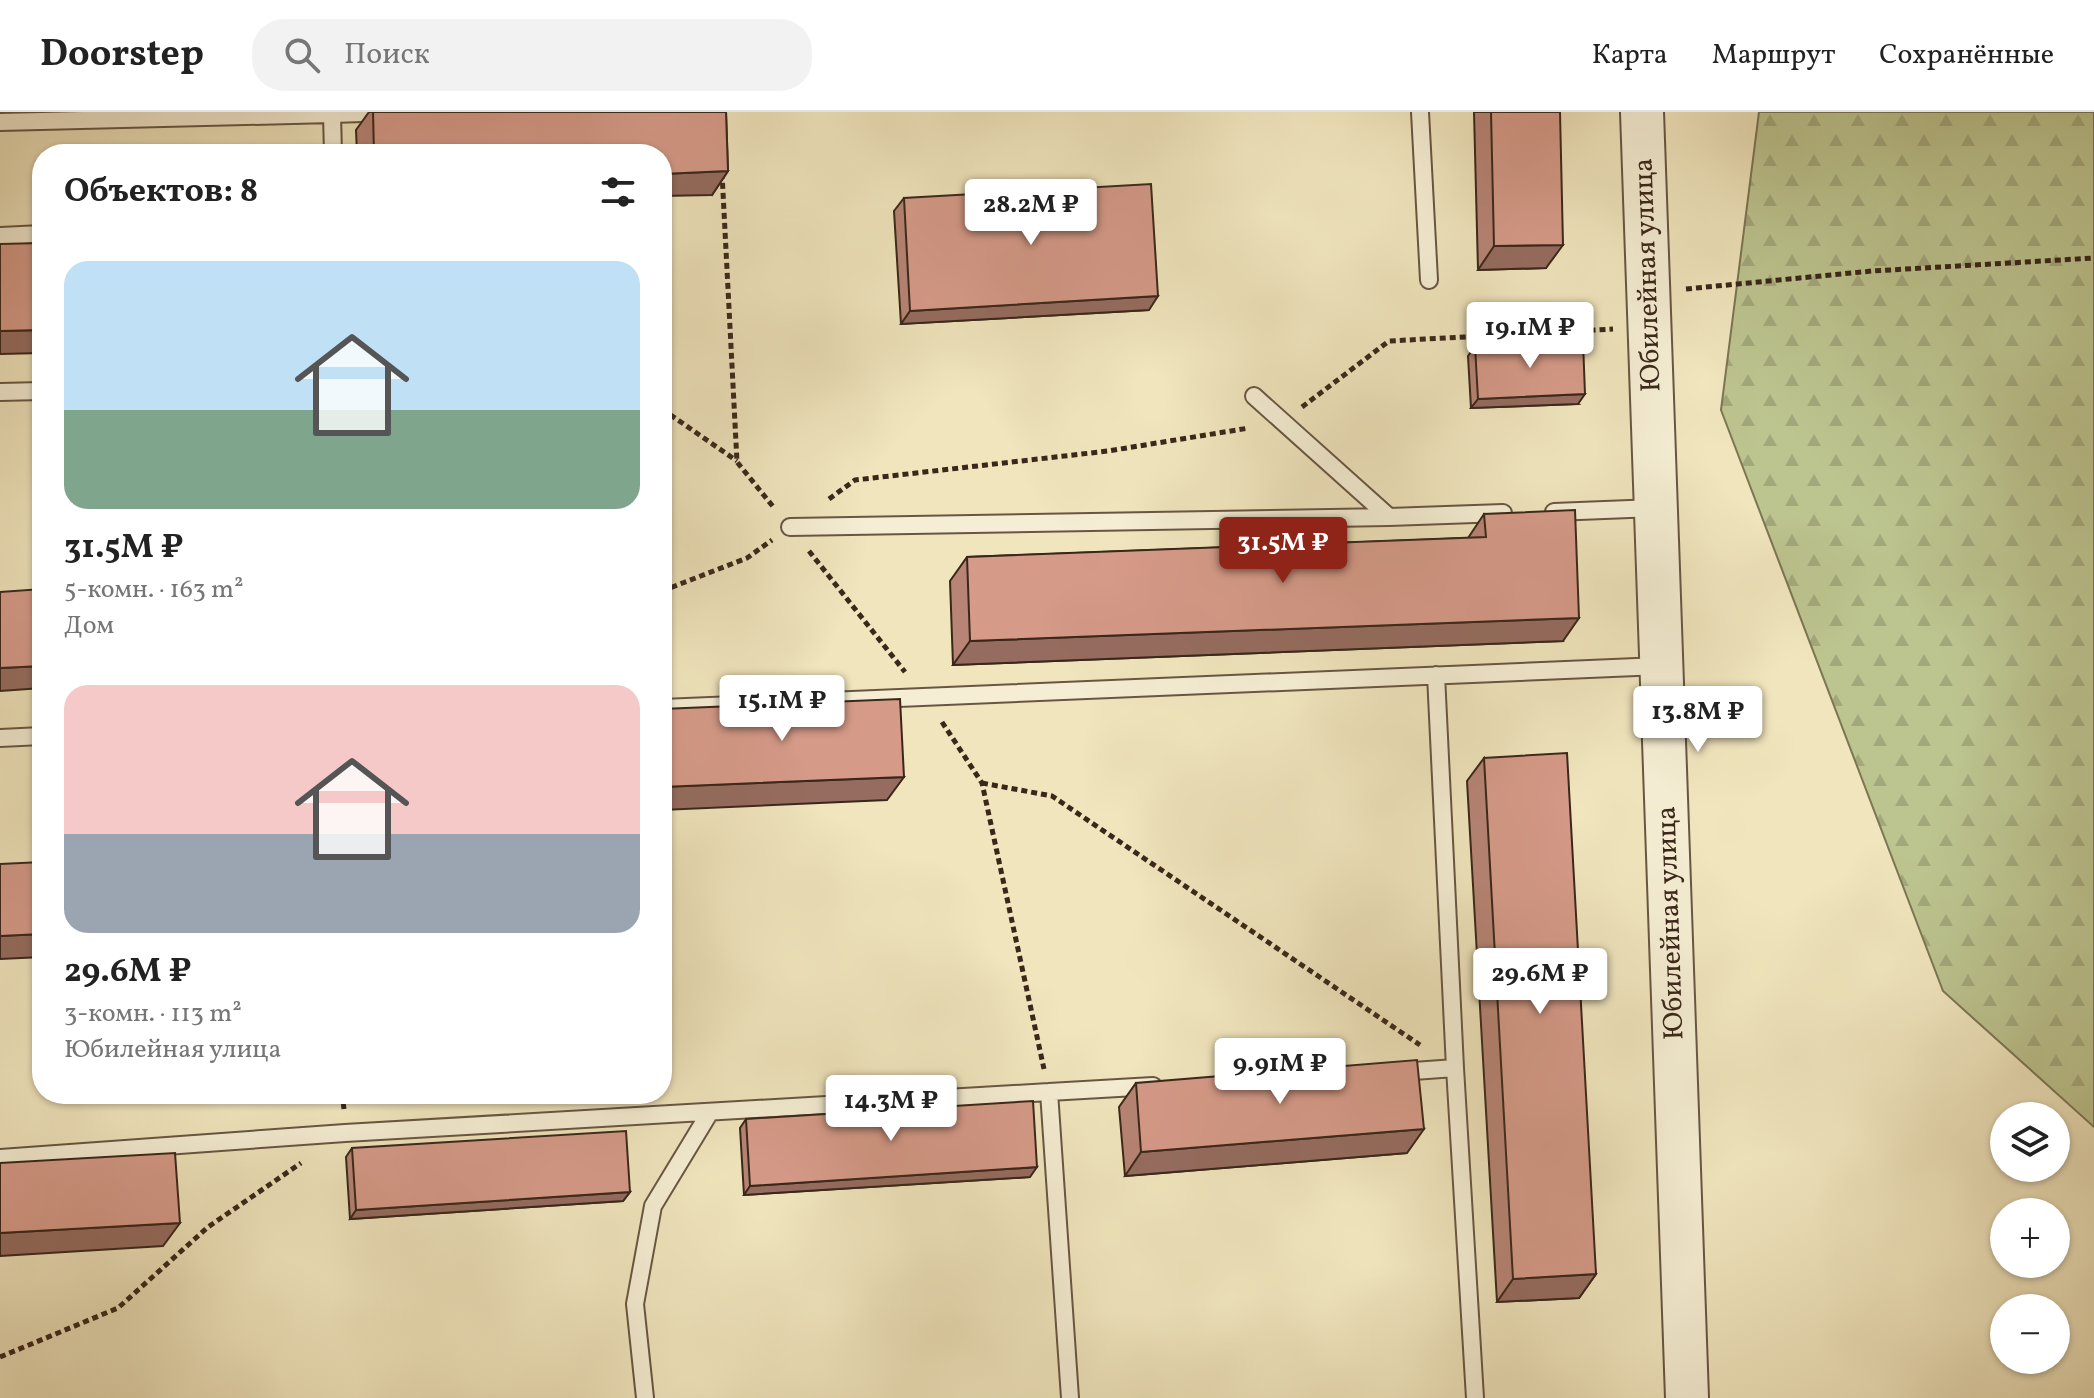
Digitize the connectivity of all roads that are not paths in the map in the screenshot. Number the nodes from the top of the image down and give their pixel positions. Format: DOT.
graph roads {
  1 [pos="394,112"];
  2 [pos="1420,112"];
  3 [pos="1642,112"];
  4 [pos="333,113"];
  5 [pos="0,122"];
  6 [pos="333,144"];
  7 [pos="32,234"];
  8 [pos="0,236"];
  9 [pos="1429,280"];
  10 [pos="32,391"];
  11 [pos="0,392"];
  12 [pos="1254,396"];
  13 [pos="1657,508"];
  14 [pos="1389,517"];
  15 [pos="790,527"];
  16 [pos="1662,666"];
  17 [pos="1436,675"];
  18 [pos="672,708"];
  19 [pos="32,736"];
  20 [pos="0,738"];
  21 [pos="1455,1068"];
  22 [pos="1377,1073"];
  23 [pos="1174,1085"];
  24 [pos="1049,1092"];
  25 [pos="710,1112"];
  26 [pos="0,1158"];
  27 [pos="645,1398"];
  28 [pos="1070,1398"];
  29 [pos="1475,1398"];
  30 [pos="1687,1398"];
  1 -- 4 [label="lane"];
  2 -- 9 [label="lane"];
  3 -- 13 [label="street, Юбилейная улица"];
  4 -- 5 [label="lane"];
  4 -- 6 [label="lane"];
  7 -- 8 [label="lane"];
  10 -- 11 [label="lane"];
  12 -- 14 [label="lane"];
  13 -- 14 [label="lane"];
  13 -- 16 [label="street, Юбилейная улица"];
  14 -- 15 [label="lane"];
  16 -- 17 [label="lane"];
  16 -- 30 [label="street, Юбилейная улица"];
  17 -- 18 [label="lane"];
  17 -- 21 [label="lane"];
  19 -- 20 [label="lane"];
  21 -- 22 [label="lane"];
  21 -- 29 [label="lane"];
  23 -- 24 [label="lane"];
  24 -- 25 [label="lane"];
  24 -- 28 [label="lane"];
  25 -- 26 [label="lane"];
  25 -- 27 [label="lane"];
}
